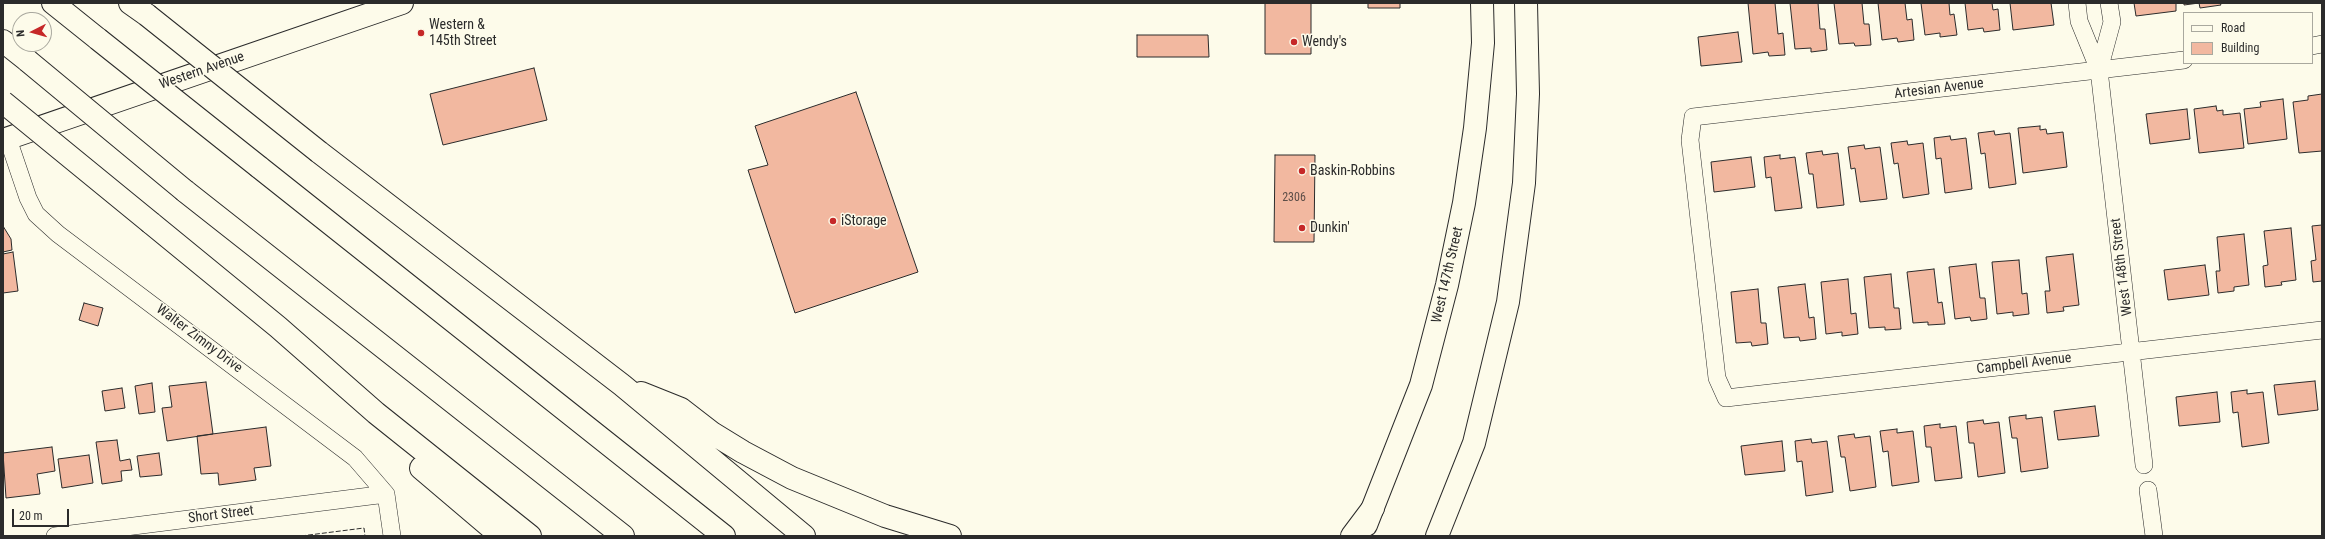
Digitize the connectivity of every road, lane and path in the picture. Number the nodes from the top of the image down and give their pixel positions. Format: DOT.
graph roads {
  1 [pos="53,3"];
  2 [pos="402,3"];
  3 [pos="1482,3"];
  4 [pos="1526,3"];
  5 [pos="2076,3"];
  6 [pos="2109,3"];
  7 [pos="380,6"];
  8 [pos="139,9"];
  9 [pos="3,41"];
  10 [pos="2183,60"];
  11 [pos="2099,70"];
  12 [pos="3,102"];
  13 [pos="6,139"];
  14 [pos="2322,330"];
  15 [pos="2132,351"];
  16 [pos="622,386"];
  17 [pos="1726,398"];
  18 [pos="376,413"];
  19 [pos="2144,465"];
  20 [pos="2148,490"];
  21 [pos="386,494"];
  22 [pos="1373,508"];
  23 [pos="55,536"];
  24 [pos="392,536"];
  25 [pos="501,536"];
  26 [pos="530,536"];
  27 [pos="623,536"];
  28 [pos="724,536"];
  29 [pos="804,536"];
  30 [pos="950,536"];
  31 [pos="1352,536"];
  32 [pos="1362,536"];
  33 [pos="1437,536"];
  34 [pos="2154,536"];
  1 -- 28 [label="main road, bridge"];
  2 -- 7 [label="main road, Western Avenue"];
  3 -- 22 [label="main road, West 147th Street"];
  4 -- 33 [label="main road"];
  5 -- 11 [label="street, West 148th Street"];
  6 -- 11 [label="street, West 148th Street"];
  7 -- 13 [label="main road, Western Avenue"];
  8 -- 16 [label="main road, bridge"];
  9 -- 27 [label="main road, bridge"];
  10 -- 11 [label="street, Artesian Avenue"];
  11 -- 15 [label="street, West 148th Street"];
  11 -- 17 [label="street, Artesian Avenue"];
  12 -- 18 [label="main road, bridge"];
  13 -- 21 [label="street, Walter Zimny Drive"];
  14 -- 15 [label="street, Campbell Avenue"];
  15 -- 17 [label="street, Campbell Avenue"];
  15 -- 19 [label="street, West 148th Street"];
  16 -- 29 [label="main road"];
  16 -- 30 [label="main road"];
  18 -- 25 [label="main road"];
  18 -- 26 [label="main road"];
  20 -- 34 [label="street"];
  21 -- 23 [label="street, Short Street"];
  21 -- 24 [label="street"];
  22 -- 31 [label="main road"];
  22 -- 32 [label="main road, West 147th Street"];
}
